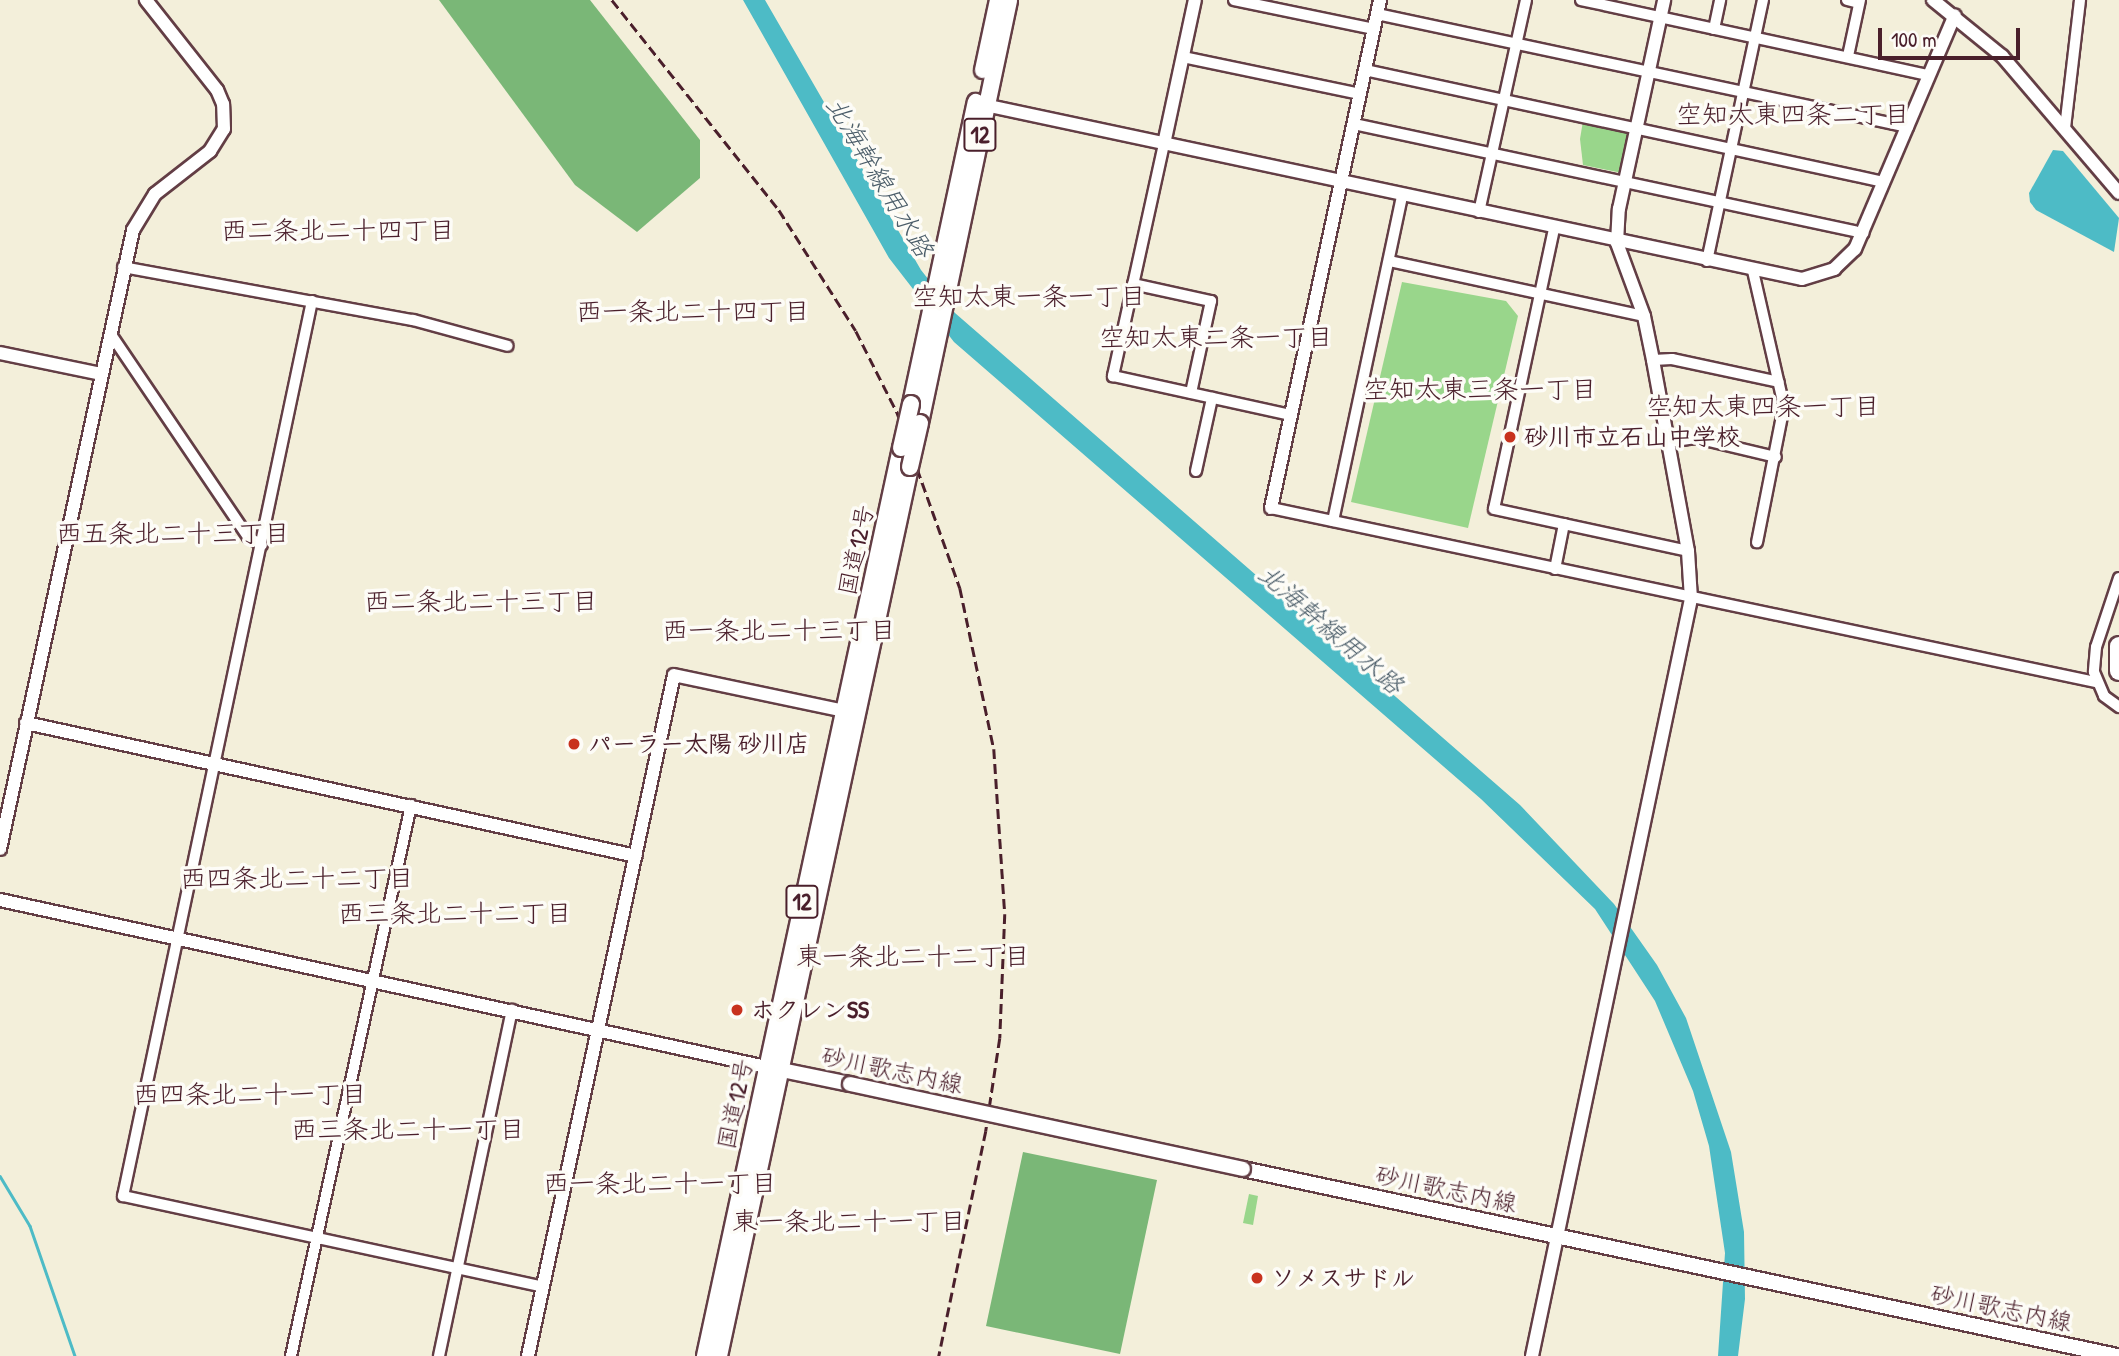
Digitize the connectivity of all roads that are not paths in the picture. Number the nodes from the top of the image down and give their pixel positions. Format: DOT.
graph roads {
  1 [pos="146,0"];
  2 [pos="998,0"];
  3 [pos="1009,0"];
  4 [pos="1195,0"];
  5 [pos="1234,0"];
  6 [pos="1380,0"];
  7 [pos="1525,0"];
  8 [pos="1581,0"];
  9 [pos="1664,0"];
  10 [pos="1720,0"];
  11 [pos="1763,0"];
  12 [pos="1847,0"];
  13 [pos="1933,0"];
  14 [pos="2080,0"];
  15 [pos="1860,1"];
  16 [pos="1377,14"];
  17 [pos="1955,15"];
  18 [pos="1660,17"];
  19 [pos="1374,29"];
  20 [pos="1714,29"];
  21 [pos="1755,37"];
  22 [pos="1516,44"];
  23 [pos="1848,56"];
  24 [pos="1183,57"];
  25 [pos="1366,70"];
  26 [pos="1648,72"];
  27 [pos="1928,75"];
  28 [pos="1743,93"];
  29 [pos="1360,94"];
  30 [pos="1504,99"];
  31 [pos="981,104"];
  32 [pos="1354,124"];
  33 [pos="1908,127"];
  34 [pos="1636,128"];
  35 [pos="2065,128"];
  36 [pos="1164,144"];
  37 [pos="1731,148"];
  38 [pos="1493,153"];
  39 [pos="1341,181"];
  40 [pos="1625,181"];
  41 [pos="1884,182"];
  42 [pos="2119,193"];
  43 [pos="1402,196"];
  44 [pos="1720,202"];
  45 [pos="1479,212"];
  46 [pos="1554,229"];
  47 [pos="1863,233"];
  48 [pos="1617,243"];
  49 [pos="1389,261"];
  50 [pos="1707,261"];
  51 [pos="123,267"];
  52 [pos="1753,271"];
  53 [pos="1133,284"];
  54 [pos="1541,292"];
  55 [pos="313,301"];
  56 [pos="1644,316"];
  57 [pos="110,333"];
  58 [pos="932,334"];
  59 [pos="508,346"];
  60 [pos="0,352"];
  61 [pos="1653,360"];
  62 [pos="101,374"];
  63 [pos="1779,382"];
  64 [pos="1191,393"];
  65 [pos="1212,398"];
  66 [pos="1291,415"];
  67 [pos="1668,442"];
  68 [pos="1776,457"];
  69 [pos="1196,471"];
  70 [pos="1271,508"];
  71 [pos="1334,521"];
  72 [pos="1564,524"];
  73 [pos="1756,542"];
  74 [pos="262,545"];
  75 [pos="1688,551"];
  76 [pos="1555,569"];
  77 [pos="2119,578"];
  78 [pos="1691,599"];
  79 [pos="2119,646"];
  80 [pos="2119,671"];
  81 [pos="2095,682"];
  82 [pos="2119,707"];
  83 [pos="845,711"];
  84 [pos="26,723"];
  85 [pos="214,764"];
  86 [pos="411,805"];
  87 [pos="0,849"];
  88 [pos="636,856"];
  89 [pos="0,900"];
  90 [pos="178,938"];
  91 [pos="372,979"];
  92 [pos="512,1010"];
  93 [pos="598,1029"];
  94 [pos="766,1066"];
  95 [pos="783,1070"];
  96 [pos="1558,1236"];
  97 [pos="317,1237"];
  98 [pos="458,1268"];
  99 [pos="543,1287"];
  100 [pos="291,1356"];
  101 [pos="439,1356"];
  102 [pos="528,1356"];
  103 [pos="705,1356"];
  104 [pos="719,1356"];
  105 [pos="1532,1356"];
  106 [pos="2117,1356"];
  1 -- 51 [label="street"];
  2 -- 31 [label="highway, 国道12号 / 12"];
  3 -- 31 [label="highway, 国道12号 / 12"];
  4 -- 24 [label="street"];
  5 -- 19 [label="street"];
  6 -- 16 [label="street"];
  7 -- 22 [label="street"];
  8 -- 18 [label="street"];
  9 -- 18 [label="street"];
  10 -- 20 [label="street"];
  11 -- 21 [label="street"];
  12 -- 15 [label="street"];
  13 -- 17 [label="street"];
  14 -- 35 [label="street"];
  15 -- 23 [label="street"];
  16 -- 19 [label="street"];
  16 -- 22 [label="street"];
  17 -- 27 [label="street"];
  17 -- 35 [label="street"];
  18 -- 20 [label="street"];
  18 -- 26 [label="street"];
  19 -- 25 [label="street"];
  20 -- 21 [label="street"];
  21 -- 23 [label="street"];
  21 -- 28 [label="street"];
  22 -- 26 [label="street"];
  22 -- 30 [label="street"];
  23 -- 27 [label="street"];
  24 -- 29 [label="street"];
  24 -- 36 [label="street"];
  25 -- 29 [label="street"];
  25 -- 30 [label="street"];
  26 -- 28 [label="street"];
  26 -- 34 [label="street"];
  27 -- 33 [label="street"];
  28 -- 33 [label="street"];
  28 -- 37 [label="street"];
  29 -- 32 [label="street"];
  30 -- 34 [label="street"];
  30 -- 38 [label="street"];
  31 -- 36 [label="street"];
  31 -- 58 [label="highway, 国道12号 / 12"];
  32 -- 38 [label="street"];
  32 -- 39 [label="street"];
  33 -- 41 [label="street"];
  34 -- 37 [label="street"];
  34 -- 40 [label="street"];
  35 -- 42 [label="street"];
  36 -- 39 [label="street"];
  36 -- 53 [label="street"];
  37 -- 41 [label="street"];
  37 -- 44 [label="street"];
  38 -- 40 [label="street"];
  38 -- 45 [label="street"];
  39 -- 43 [label="street"];
  39 -- 66 [label="street"];
  40 -- 44 [label="street"];
  40 -- 48 [label="street"];
  41 -- 47 [label="street"];
  43 -- 45 [label="street"];
  43 -- 49 [label="street"];
  44 -- 47 [label="street"];
  44 -- 50 [label="street"];
  45 -- 46 [label="street"];
  46 -- 48 [label="street"];
  46 -- 54 [label="street"];
  47 -- 52 [label="street"];
  48 -- 50 [label="street"];
  48 -- 56 [label="street"];
  49 -- 54 [label="street"];
  49 -- 71 [label="street"];
  50 -- 52 [label="street"];
  51 -- 55 [label="street"];
  51 -- 57 [label="street"];
  52 -- 63 [label="street"];
  53 -- 64 [label="street"];
  53 -- 64 [label="street"];
  54 -- 56 [label="street"];
  54 -- 72 [label="street"];
  55 -- 59 [label="street"];
  55 -- 74 [label="street"];
  56 -- 61 [label="street"];
  57 -- 62 [label="street"];
  57 -- 74 [label="street"];
  58 -- 83 [label="highway, 国道12号 / 12, bridge"];
  58 -- 95 [label="highway, 国道12号 / 12, bridge"];
  60 -- 62 [label="street"];
  61 -- 63 [label="street"];
  61 -- 67 [label="street"];
  62 -- 84 [label="street"];
  63 -- 68 [label="street"];
  64 -- 65 [label="street"];
  65 -- 66 [label="street"];
  65 -- 69 [label="street"];
  66 -- 70 [label="street"];
  67 -- 68 [label="street"];
  67 -- 75 [label="street"];
  68 -- 73 [label="street"];
  70 -- 71 [label="street"];
  71 -- 76 [label="street"];
  72 -- 75 [label="street"];
  72 -- 76 [label="street"];
  74 -- 85 [label="street"];
  75 -- 78 [label="street"];
  76 -- 78 [label="street"];
  77 -- 81 [label="street"];
  78 -- 81 [label="street"];
  78 -- 96 [label="street"];
  79 -- 80 [label="highway"];
  81 -- 82 [label="street"];
  83 -- 88 [label="street"];
  83 -- 94 [label="highway, 国道12号 / 12"];
  84 -- 85 [label="street"];
  84 -- 87 [label="street"];
  85 -- 86 [label="street"];
  85 -- 90 [label="street"];
  86 -- 88 [label="street"];
  86 -- 91 [label="street"];
  88 -- 93 [label="street"];
  89 -- 90 [label="street"];
  90 -- 91 [label="street"];
  90 -- 97 [label="street"];
  91 -- 92 [label="street"];
  91 -- 97 [label="street"];
  92 -- 93 [label="street"];
  92 -- 98 [label="street"];
  93 -- 94 [label="street"];
  93 -- 99 [label="street"];
  94 -- 95 [label="main road, 砂川歌志内線"];
  94 -- 103 [label="highway, 国道12号 / 12"];
  95 -- 96 [label="main road, 砂川歌志内線, bridge"];
  95 -- 104 [label="highway, 国道12号 / 12"];
  96 -- 105 [label="street"];
  96 -- 106 [label="main road, 砂川歌志内線"];
  97 -- 98 [label="street"];
  97 -- 100 [label="street"];
  98 -- 99 [label="street"];
  98 -- 101 [label="street"];
  99 -- 102 [label="street"];
}
